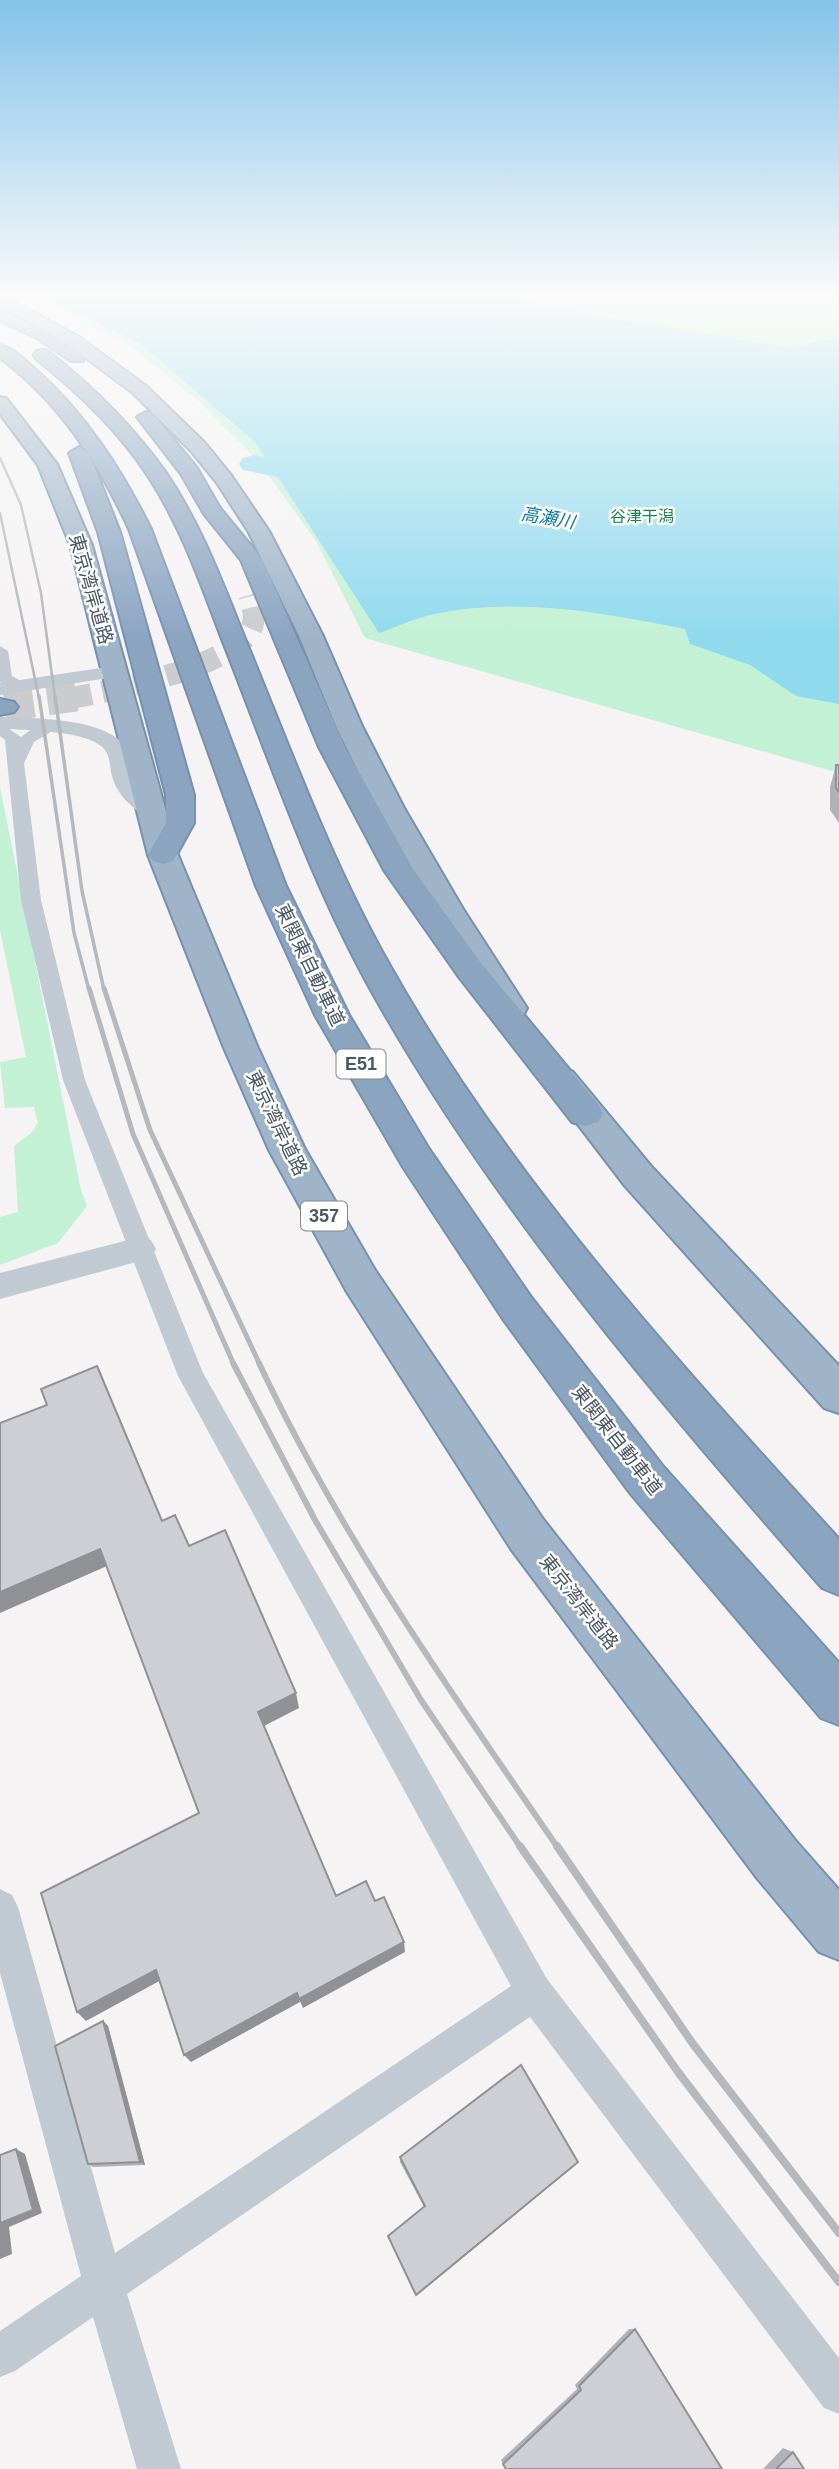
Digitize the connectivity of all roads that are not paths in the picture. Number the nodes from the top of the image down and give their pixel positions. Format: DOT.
graph roads {
  1 [pos="5,409"];
  2 [pos="53,409"];
  3 [pos="67,409"];
  4 [pos="104,409"];
  5 [pos="138,409"];
  6 [pos="163,409"];
  7 [pos="211,510"];
  8 [pos="249,595"];
  9 [pos="137,638"];
  10 [pos="0,652"];
  11 [pos="114,672"];
  12 [pos="1,700"];
  13 [pos="53,726"];
  14 [pos="16,768"];
  15 [pos="149,809"];
  16 [pos="163,855"];
  17 [pos="585,1113"];
  18 [pos="140,1249"];
  19 [pos="0,1286"];
  20 [pos="839,1395"];
  21 [pos="839,1573"];
  22 [pos="839,1700"];
  23 [pos="0,1907"];
  24 [pos="839,1932"];
  25 [pos="534,1992"];
  26 [pos="104,2286"];
  27 [pos="0,2356"];
  28 [pos="839,2393"];
  29 [pos="159,2469"];
  1 -- 11 [label="highway, 東京湾岸道路 / 357"];
  2 -- 9 [label="highway"];
  3 -- 22 [label="highway, 東関東自動車道 / E51"];
  4 -- 21 [label="highway, 東関東自動車道 / E51"];
  5 -- 7 [label="highway"];
  6 -- 17 [label="highway"];
  7 -- 8 [label="highway"];
  7 -- 17 [label="highway"];
  9 -- 11 [label="highway"];
  9 -- 16 [label="highway"];
  10 -- 12 [label="street"];
  11 -- 12 [label="street"];
  11 -- 15 [label="highway, 東京湾岸道路 / 357"];
  12 -- 13 [label="street"];
  12 -- 14 [label="street"];
  13 -- 14 [label="street"];
  13 -- 15 [label="street"];
  14 -- 18 [label="street"];
  15 -- 16 [label="highway, 東京湾岸道路 / 357"];
  16 -- 24 [label="highway, 東京湾岸道路 / 357"];
  17 -- 20 [label="highway"];
  18 -- 19 [label="street"];
  18 -- 25 [label="street"];
  23 -- 26 [label="street"];
  25 -- 26 [label="street"];
  25 -- 28 [label="street"];
  26 -- 27 [label="street"];
  26 -- 29 [label="street"];
}
